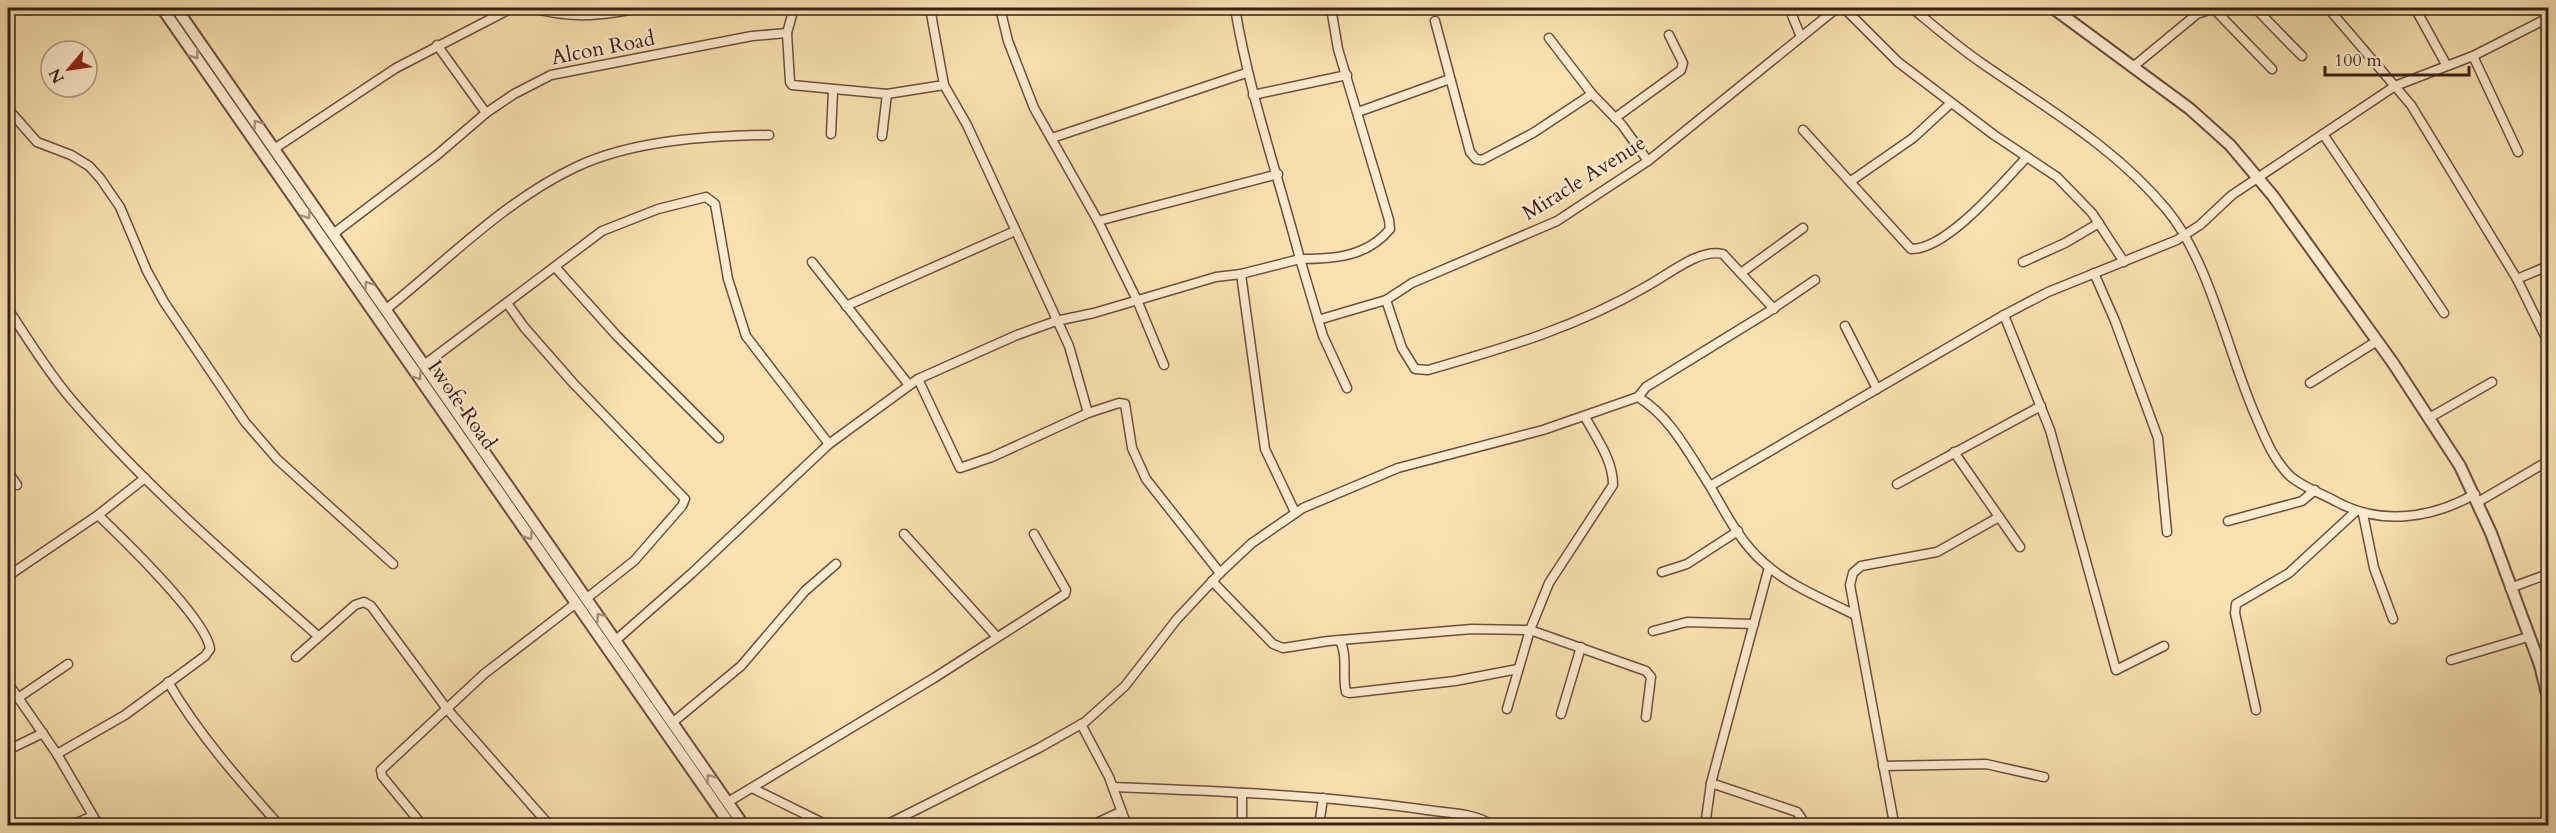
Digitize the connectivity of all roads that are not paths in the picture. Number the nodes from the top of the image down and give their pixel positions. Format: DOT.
graph roads {
  1 [pos="18,8"];
  2 [pos="34,8"];
  3 [pos="162,8"];
  4 [pos="176,8"];
  5 [pos="512,8"];
  6 [pos="531,8"];
  7 [pos="641,8"];
  8 [pos="794,8"];
  9 [pos="930,8"];
  10 [pos="1000,8"];
  11 [pos="1235,8"];
  12 [pos="1331,8"];
  13 [pos="1789,8"];
  14 [pos="1837,8"];
  15 [pos="1844,8"];
  16 [pos="1912,8"];
  17 [pos="2053,8"];
  18 [pos="2214,8"];
  19 [pos="2255,8"];
  20 [pos="2328,8"];
  21 [pos="2415,8"];
  22 [pos="2548,18"];
  23 [pos="1436,21"];
  24 [pos="787,33"];
  25 [pos="1669,35"];
  26 [pos="1801,37"];
  27 [pos="1549,38"];
  28 [pos="437,45"];
  29 [pos="2302,56"];
  30 [pos="2473,56"];
  31 [pos="2134,66"];
  32 [pos="2447,66"];
  33 [pos="2272,69"];
  34 [pos="1246,73"];
  35 [pos="1347,75"];
  36 [pos="1450,79"];
  37 [pos="944,85"];
  38 [pos="2395,86"];
  39 [pos="833,91"];
  40 [pos="887,94"];
  41 [pos="1592,94"];
  42 [pos="1253,95"];
  43 [pos="1951,103"];
  44 [pos="8,109"];
  45 [pos="1358,112"];
  46 [pos="486,113"];
  47 [pos="1615,118"];
  48 [pos="1803,130"];
  49 [pos="831,134"];
  50 [pos="2323,134"];
  51 [pos="770,135"];
  52 [pos="882,136"];
  53 [pos="1052,138"];
  54 [pos="273,149"];
  55 [pos="2518,152"];
  56 [pos="2027,157"];
  57 [pos="1648,161"];
  58 [pos="1278,174"];
  59 [pos="2259,177"];
  60 [pos="1851,181"];
  61 [pos="1098,220"];
  62 [pos="2099,223"];
  63 [pos="1803,228"];
  64 [pos="1015,231"];
  65 [pos="333,234"];
  66 [pos="2186,234"];
  67 [pos="1300,260"];
  68 [pos="812,262"];
  69 [pos="2023,262"];
  70 [pos="2124,262"];
  71 [pos="2548,266"];
  72 [pos="556,268"];
  73 [pos="1741,273"];
  74 [pos="2094,273"];
  75 [pos="1241,274"];
  76 [pos="2517,279"];
  77 [pos="1815,280"];
  78 [pos="1137,300"];
  79 [pos="1386,300"];
  80 [pos="507,303"];
  81 [pos="846,306"];
  82 [pos="8,309"];
  83 [pos="1774,309"];
  84 [pos="385,310"];
  85 [pos="2444,313"];
  86 [pos="2004,315"];
  87 [pos="1318,320"];
  88 [pos="1056,321"];
  89 [pos="1845,326"];
  90 [pos="2547,340"];
  91 [pos="2377,341"];
  92 [pos="424,365"];
  93 [pos="1164,365"];
  94 [pos="918,379"];
  95 [pos="2492,382"];
  96 [pos="2310,383"];
  97 [pos="909,385"];
  98 [pos="1347,388"];
  99 [pos="1877,389"];
  100 [pos="1638,397"];
  101 [pos="2041,406"];
  102 [pos="1088,413"];
  103 [pos="1585,417"];
  104 [pos="2429,418"];
  105 [pos="719,438"];
  106 [pos="829,444"];
  107 [pos="1954,452"];
  108 [pos="2548,461"];
  109 [pos="8,472"];
  110 [pos="145,478"];
  111 [pos="1897,484"];
  112 [pos="17,485"];
  113 [pos="1710,486"];
  114 [pos="2315,490"];
  115 [pos="2477,498"];
  116 [pos="1295,512"];
  117 [pos="2359,513"];
  118 [pos="98,515"];
  119 [pos="1999,517"];
  120 [pos="2228,521"];
  121 [pos="1738,531"];
  122 [pos="2168,532"];
  123 [pos="904,534"];
  124 [pos="1034,534"];
  125 [pos="2020,547"];
  126 [pos="393,564"];
  127 [pos="836,564"];
  128 [pos="1769,567"];
  129 [pos="1662,572"];
  130 [pos="1220,573"];
  131 [pos="2548,574"];
  132 [pos="8,576"];
  133 [pos="1212,581"];
  134 [pos="2511,588"];
  135 [pos="587,598"];
  136 [pos="575,604"];
  137 [pos="1855,615"];
  138 [pos="2393,619"];
  139 [pos="1754,624"];
  140 [pos="1530,630"];
  141 [pos="1653,631"];
  142 [pos="318,636"];
  143 [pos="997,637"];
  144 [pos="2528,637"];
  145 [pos="616,640"];
  146 [pos="1340,641"];
  147 [pos="2164,646"];
  148 [pos="1581,647"];
  149 [pos="296,657"];
  150 [pos="2451,660"];
  151 [pos="68,664"];
  152 [pos="1518,669"];
  153 [pos="168,682"];
  154 [pos="8,683"];
  155 [pos="18,698"];
  156 [pos="2548,698"];
  157 [pos="447,709"];
  158 [pos="1507,709"];
  159 [pos="2256,710"];
  160 [pos="1561,714"];
  161 [pos="1646,717"];
  162 [pos="672,723"];
  163 [pos="1081,724"];
  164 [pos="43,733"];
  165 [pos="8,750"];
  166 [pos="57,754"];
  167 [pos="1883,766"];
  168 [pos="2044,777"];
  169 [pos="1711,783"];
  170 [pos="1113,787"];
  171 [pos="752,788"];
  172 [pos="1242,793"];
  173 [pos="1323,798"];
  174 [pos="728,802"];
  175 [pos="1120,812"];
  176 [pos="93,816"];
  177 [pos="1894,823"];
  178 [pos="69,825"];
  179 [pos="99,825"];
  180 [pos="280,825"];
  181 [pos="423,825"];
  182 [pos="550,825"];
  183 [pos="730,825"];
  184 [pos="744,825"];
  185 [pos="829,825"];
  186 [pos="884,825"];
  187 [pos="1090,825"];
  188 [pos="1127,825"];
  189 [pos="1242,825"];
  190 [pos="1319,825"];
  191 [pos="1493,825"];
  192 [pos="1705,825"];
  193 [pos="1799,825"];
  1 -- 2 [label="street"];
  3 -- 136 [label="street, Iwofe Road, one-way"];
  54 -- 4 [label="street, Iwofe Road, one-way"];
  5 -- 28 [label="street"];
  6 -- 7 [label="street"];
  8 -- 24 [label="street"];
  9 -- 37 [label="street"];
  10 -- 53 [label="street"];
  11 -- 34 [label="street"];
  12 -- 35 [label="street"];
  13 -- 26 [label="street"];
  14 -- 26 [label="street, Miracle Avenue"];
  15 -- 43 [label="street"];
  16 -- 66 [label="street"];
  17 -- 31 [label="street"];
  18 -- 31 [label="street"];
  18 -- 33 [label="street"];
  19 -- 29 [label="street"];
  20 -- 38 [label="street"];
  21 -- 32 [label="street"];
  22 -- 30 [label="street"];
  23 -- 36 [label="street"];
  24 -- 39 [label="street"];
  24 -- 46 [label="street, Alcon Road"];
  25 -- 47 [label="street"];
  26 -- 57 [label="street, Miracle Avenue"];
  27 -- 41 [label="street"];
  28 -- 46 [label="street"];
  28 -- 54 [label="street"];
  30 -- 32 [label="street"];
  30 -- 55 [label="street"];
  31 -- 59 [label="street"];
  32 -- 38 [label="street"];
  34 -- 42 [label="street"];
  34 -- 53 [label="street"];
  35 -- 42 [label="street"];
  35 -- 45 [label="street"];
  36 -- 41 [label="street"];
  36 -- 45 [label="street"];
  37 -- 40 [label="street"];
  37 -- 64 [label="street"];
  38 -- 50 [label="street"];
  38 -- 76 [label="street"];
  39 -- 40 [label="street"];
  39 -- 49 [label="street"];
  40 -- 52 [label="street"];
  41 -- 47 [label="street"];
  42 -- 58 [label="street"];
  43 -- 56 [label="street"];
  43 -- 60 [label="street"];
  44 -- 126 [label="street"];
  45 -- 67 [label="street"];
  46 -- 65 [label="street, Alcon Road"];
  47 -- 57 [label="street"];
  48 -- 60 [label="street"];
  50 -- 59 [label="street"];
  50 -- 85 [label="street"];
  51 -- 84 [label="street"];
  53 -- 61 [label="street"];
  54 -- 65 [label="street, Iwofe Road"];
  56 -- 60 [label="street"];
  56 -- 62 [label="street"];
  57 -- 79 [label="street, Miracle Avenue"];
  58 -- 61 [label="street"];
  58 -- 67 [label="street"];
  59 -- 66 [label="street"];
  59 -- 91 [label="street"];
  61 -- 78 [label="street"];
  62 -- 69 [label="street"];
  62 -- 70 [label="street"];
  63 -- 73 [label="street"];
  64 -- 81 [label="street"];
  64 -- 88 [label="street"];
  84 -- 65 [label="street, Iwofe Road, one-way"];
  66 -- 70 [label="street"];
  66 -- 114 [label="street"];
  67 -- 75 [label="street"];
  67 -- 87 [label="street"];
  68 -- 81 [label="street"];
  70 -- 74 [label="street"];
  71 -- 76 [label="street"];
  72 -- 80 [label="street"];
  72 -- 105 [label="street"];
  72 -- 106 [label="street"];
  73 -- 79 [label="street"];
  73 -- 83 [label="street"];
  74 -- 86 [label="street"];
  74 -- 122 [label="street"];
  75 -- 78 [label="street"];
  75 -- 116 [label="street"];
  76 -- 90 [label="street"];
  77 -- 83 [label="street"];
  78 -- 88 [label="street"];
  78 -- 93 [label="street"];
  79 -- 87 [label="street, Miracle Avenue"];
  80 -- 92 [label="street"];
  80 -- 135 [label="street"];
  81 -- 97 [label="street"];
  82 -- 110 [label="street"];
  83 -- 100 [label="street"];
  84 -- 92 [label="street, Iwofe Road"];
  86 -- 99 [label="street"];
  86 -- 101 [label="street"];
  87 -- 98 [label="street"];
  88 -- 94 [label="street"];
  88 -- 102 [label="street"];
  89 -- 99 [label="street"];
  91 -- 96 [label="street"];
  91 -- 104 [label="street"];
  92 -- 135 [label="street, Iwofe Road"];
  94 -- 97 [label="street"];
  94 -- 102 [label="street"];
  95 -- 104 [label="street"];
  97 -- 106 [label="street"];
  99 -- 113 [label="street"];
  100 -- 103 [label="street"];
  100 -- 113 [label="street"];
  101 -- 107 [label="street"];
  101 -- 147 [label="street"];
  102 -- 130 [label="street"];
  103 -- 116 [label="street"];
  103 -- 140 [label="street"];
  104 -- 115 [label="street"];
  106 -- 145 [label="street"];
  107 -- 111 [label="street"];
  107 -- 119 [label="street"];
  108 -- 115 [label="street"];
  109 -- 112 [label="street"];
  110 -- 118 [label="street"];
  110 -- 142 [label="street"];
  113 -- 121 [label="street"];
  114 -- 117 [label="street"];
  114 -- 120 [label="street"];
  115 -- 117 [label="street"];
  115 -- 134 [label="street"];
  116 -- 130 [label="street"];
  117 -- 138 [label="street"];
  117 -- 159 [label="street"];
  118 -- 132 [label="street"];
  118 -- 153 [label="street"];
  119 -- 125 [label="street"];
  119 -- 137 [label="street"];
  121 -- 128 [label="street"];
  121 -- 129 [label="street"];
  123 -- 143 [label="street"];
  124 -- 143 [label="street"];
  127 -- 162 [label="street"];
  128 -- 137 [label="street"];
  128 -- 139 [label="street"];
  130 -- 133 [label="street"];
  131 -- 134 [label="street"];
  133 -- 146 [label="street"];
  133 -- 163 [label="street"];
  134 -- 144 [label="street"];
  145 -- 135 [label="street, Iwofe Road, one-way"];
  136 -- 157 [label="street"];
  136 -- 183 [label="street, Iwofe Road"];
  137 -- 167 [label="street"];
  139 -- 141 [label="street"];
  139 -- 169 [label="street"];
  140 -- 146 [label="street"];
  140 -- 148 [label="street"];
  140 -- 152 [label="street"];
  142 -- 149 [label="street"];
  142 -- 157 [label="street"];
  143 -- 171 [label="street"];
  144 -- 150 [label="street"];
  144 -- 156 [label="street"];
  145 -- 162 [label="street, Iwofe Road"];
  146 -- 152 [label="street"];
  148 -- 160 [label="street"];
  148 -- 161 [label="street"];
  151 -- 155 [label="street"];
  152 -- 158 [label="street"];
  153 -- 166 [label="street"];
  153 -- 180 [label="street"];
  154 -- 155 [label="street"];
  155 -- 164 [label="street"];
  157 -- 181 [label="street"];
  157 -- 182 [label="street"];
  174 -- 162 [label="street, Iwofe Road, one-way"];
  163 -- 170 [label="street"];
  163 -- 186 [label="street"];
  164 -- 165 [label="street"];
  164 -- 166 [label="street"];
  166 -- 176 [label="street"];
  167 -- 168 [label="street"];
  167 -- 177 [label="street"];
  169 -- 192 [label="street"];
  169 -- 193 [label="street"];
  170 -- 172 [label="street"];
  170 -- 175 [label="street"];
  171 -- 174 [label="street"];
  171 -- 185 [label="street"];
  172 -- 173 [label="street"];
  172 -- 189 [label="street"];
  173 -- 190 [label="street"];
  173 -- 191 [label="street"];
  174 -- 184 [label="street, Iwofe Road"];
  175 -- 187 [label="street"];
  175 -- 188 [label="street"];
  176 -- 178 [label="street"];
  176 -- 179 [label="street"];
}
